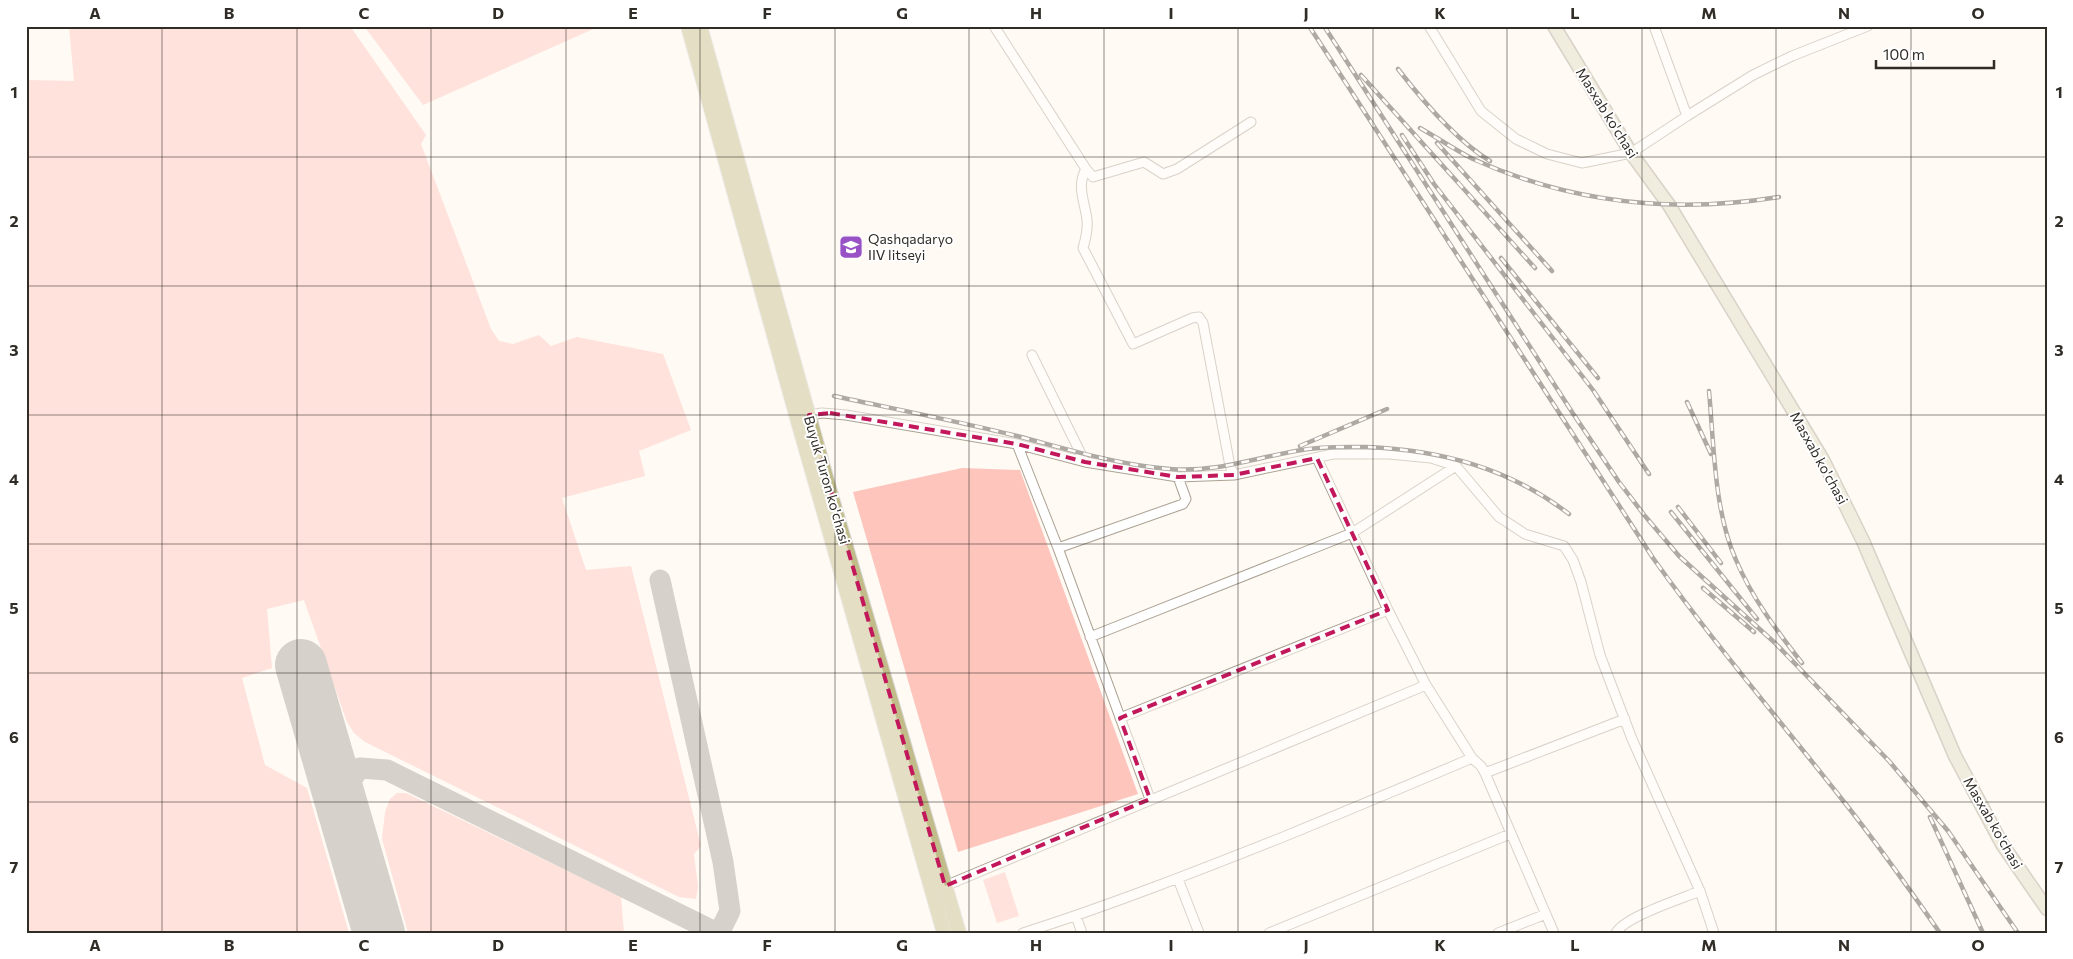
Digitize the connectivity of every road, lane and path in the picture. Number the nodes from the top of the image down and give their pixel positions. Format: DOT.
graph roads {
  1 [pos="688,26"];
  2 [pos="700,26"];
  3 [pos="994,26"];
  4 [pos="1429,26"];
  5 [pos="1554,26"];
  6 [pos="1654,26"];
  7 [pos="1868,26"];
  8 [pos="1687,116"];
  9 [pos="1251,122"];
  10 [pos="1631,153"];
  11 [pos="1086,170"];
  12 [pos="1032,355"];
  13 [pos="803,416"];
  14 [pos="1017,444"];
  15 [pos="1317,458"];
  16 [pos="1085,462"];
  17 [pos="1456,466"];
  18 [pos="1234,475"];
  19 [pos="1178,477"];
  20 [pos="1352,533"];
  21 [pos="1058,548"];
  22 [pos="1388,610"];
  23 [pos="1090,637"];
  24 [pos="1426,685"];
  25 [pos="1120,718"];
  26 [pos="1625,720"];
  27 [pos="1472,758"];
  28 [pos="1485,773"];
  29 [pos="1150,799"];
  30 [pos="1510,834"];
  31 [pos="1178,879"];
  32 [pos="944,886"];
  33 [pos="1700,891"];
  34 [pos="2047,909"];
  35 [pos="1546,914"];
  36 [pos="1076,916"];
  37 [pos="944,933"];
  38 [pos="959,933"];
  39 [pos="1023,933"];
  40 [pos="1082,933"];
  41 [pos="1199,933"];
  42 [pos="1269,933"];
  43 [pos="1498,933"];
  44 [pos="1554,933"];
  45 [pos="1616,933"];
  46 [pos="1714,933"];
  1 -- 13 [label="main road, Buyuk Turon ko'chasi"];
  2 -- 13 [label="main road, Buyuk Turon ko'chasi"];
  3 -- 11 [label="street"];
  4 -- 10 [label="street"];
  5 -- 10 [label="main road, Masxab ko'chasi"];
  6 -- 8 [label="street"];
  7 -- 8 [label="street"];
  8 -- 10 [label="street"];
  9 -- 11 [label="street"];
  10 -- 34 [label="main road, Masxab ko'chasi"];
  11 -- 18 [label="street"];
  12 -- 16 [label="street"];
  13 -- 14 [label="street"];
  13 -- 32 [label="main road, Buyuk Turon ko'chasi"];
  13 -- 37 [label="main road, Buyuk Turon ko'chasi"];
  14 -- 16 [label="street"];
  14 -- 21 [label="street"];
  15 -- 17 [label="street"];
  15 -- 18 [label="street"];
  15 -- 20 [label="street"];
  16 -- 19 [label="street"];
  17 -- 20 [label="street"];
  17 -- 26 [label="street"];
  18 -- 19 [label="street"];
  19 -- 21 [label="street"];
  20 -- 22 [label="street"];
  20 -- 23 [label="street"];
  21 -- 23 [label="street"];
  22 -- 24 [label="street"];
  22 -- 25 [label="street"];
  23 -- 25 [label="street"];
  24 -- 27 [label="street"];
  24 -- 29 [label="street"];
  25 -- 29 [label="street"];
  26 -- 28 [label="street"];
  26 -- 33 [label="street"];
  27 -- 28 [label="street"];
  27 -- 31 [label="street"];
  28 -- 30 [label="street"];
  29 -- 32 [label="street"];
  30 -- 35 [label="street"];
  30 -- 42 [label="street"];
  31 -- 36 [label="street"];
  31 -- 41 [label="street"];
  32 -- 38 [label="main road, Buyuk Turon ko'chasi"];
  33 -- 45 [label="street"];
  33 -- 46 [label="street"];
  35 -- 43 [label="street"];
  35 -- 44 [label="street"];
  36 -- 39 [label="street"];
  36 -- 40 [label="street"];
}
